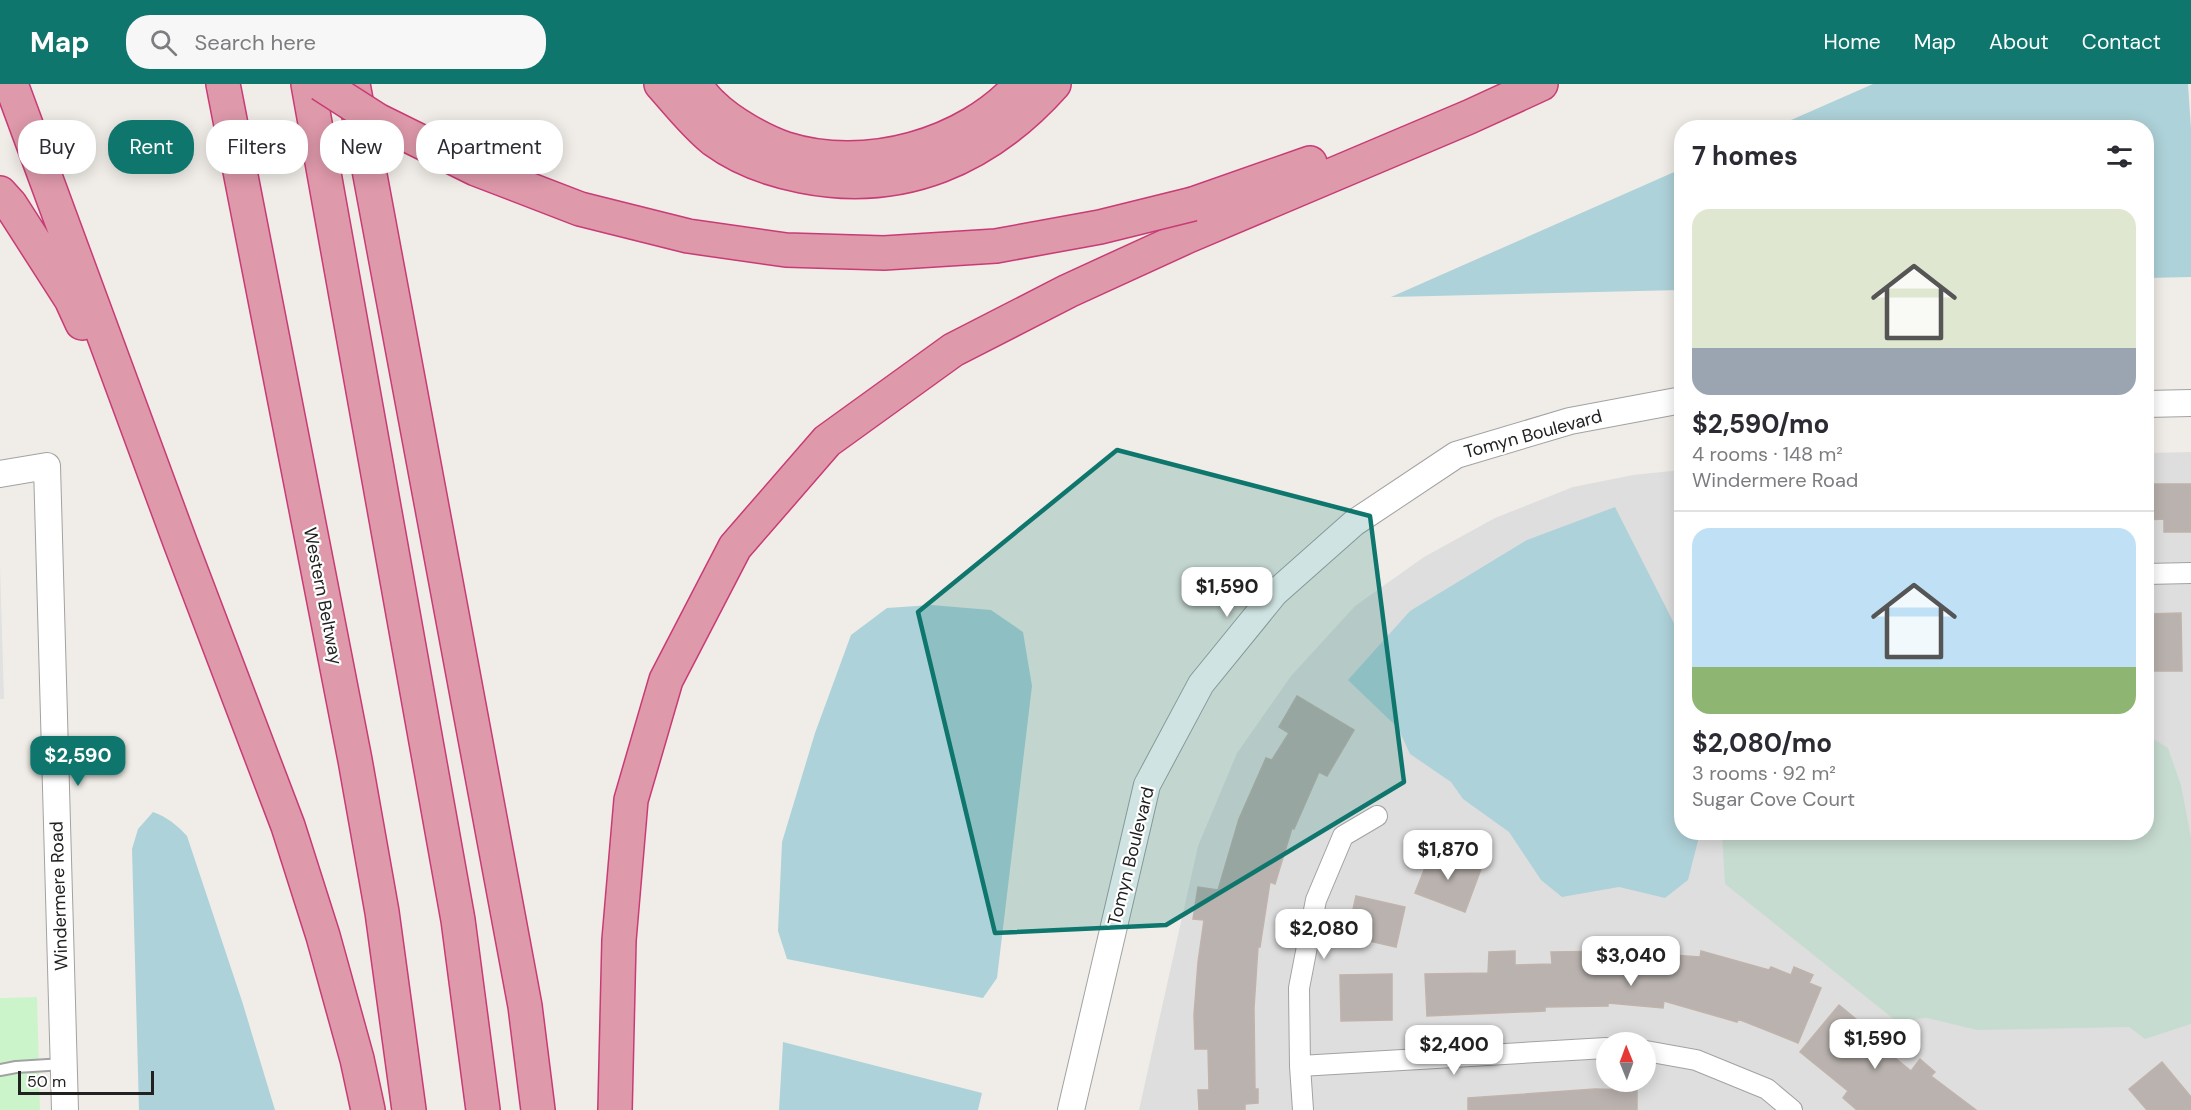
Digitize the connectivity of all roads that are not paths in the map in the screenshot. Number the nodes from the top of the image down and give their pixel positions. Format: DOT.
graph roads {
  1 [pos="11,84"];
  2 [pos="223,84"];
  3 [pos="308,84"];
  4 [pos="321,84"];
  5 [pos="353,84"];
  6 [pos="660,84"];
  7 [pos="694,84"];
  8 [pos="1021,84"];
  9 [pos="1054,84"];
  10 [pos="1534,84"];
  11 [pos="1541,84"];
  12 [pos="0,193"];
  13 [pos="1674,402"];
  14 [pos="2191,403"];
  15 [pos="2154,404"];
  16 [pos="0,474"];
  17 [pos="180,542"];
  18 [pos="2191,573"];
  19 [pos="2154,574"];
  20 [pos="1377,816"];
  21 [pos="1596,1049"];
  22 [pos="1656,1053"];
  23 [pos="64,1064"];
  24 [pos="1300,1066"];
  25 [pos="0,1070"];
  26 [pos="65,1110"];
  27 [pos="368,1110"];
  28 [pos="408,1110"];
  29 [pos="483,1110"];
  30 [pos="538,1110"];
  31 [pos="615,1110"];
  32 [pos="1071,1110"];
  33 [pos="1303,1110"];
  34 [pos="1792,1110"];
  1 -- 17 [label="highway"];
  2 -- 28 [label="highway, Western Beltway"];
  3 -- 29 [label="highway"];
  4 -- 10 [label="highway, bridge"];
  5 -- 30 [label="highway"];
  6 -- 9 [label="highway"];
  7 -- 8 [label="highway"];
  11 -- 31 [label="highway"];
  12 -- 17 [label="highway"];
  13 -- 32 [label="street, Tomyn Boulevard"];
  14 -- 15 [label="street"];
  16 -- 23 [label="street, Windermere Road"];
  17 -- 27 [label="highway"];
  18 -- 19 [label="street"];
  20 -- 24 [label="street"];
  21 -- 24 [label="street"];
  22 -- 34 [label="street"];
  23 -- 25 [label="lane"];
  23 -- 26 [label="street, Windermere Road"];
  24 -- 33 [label="street"];
}
